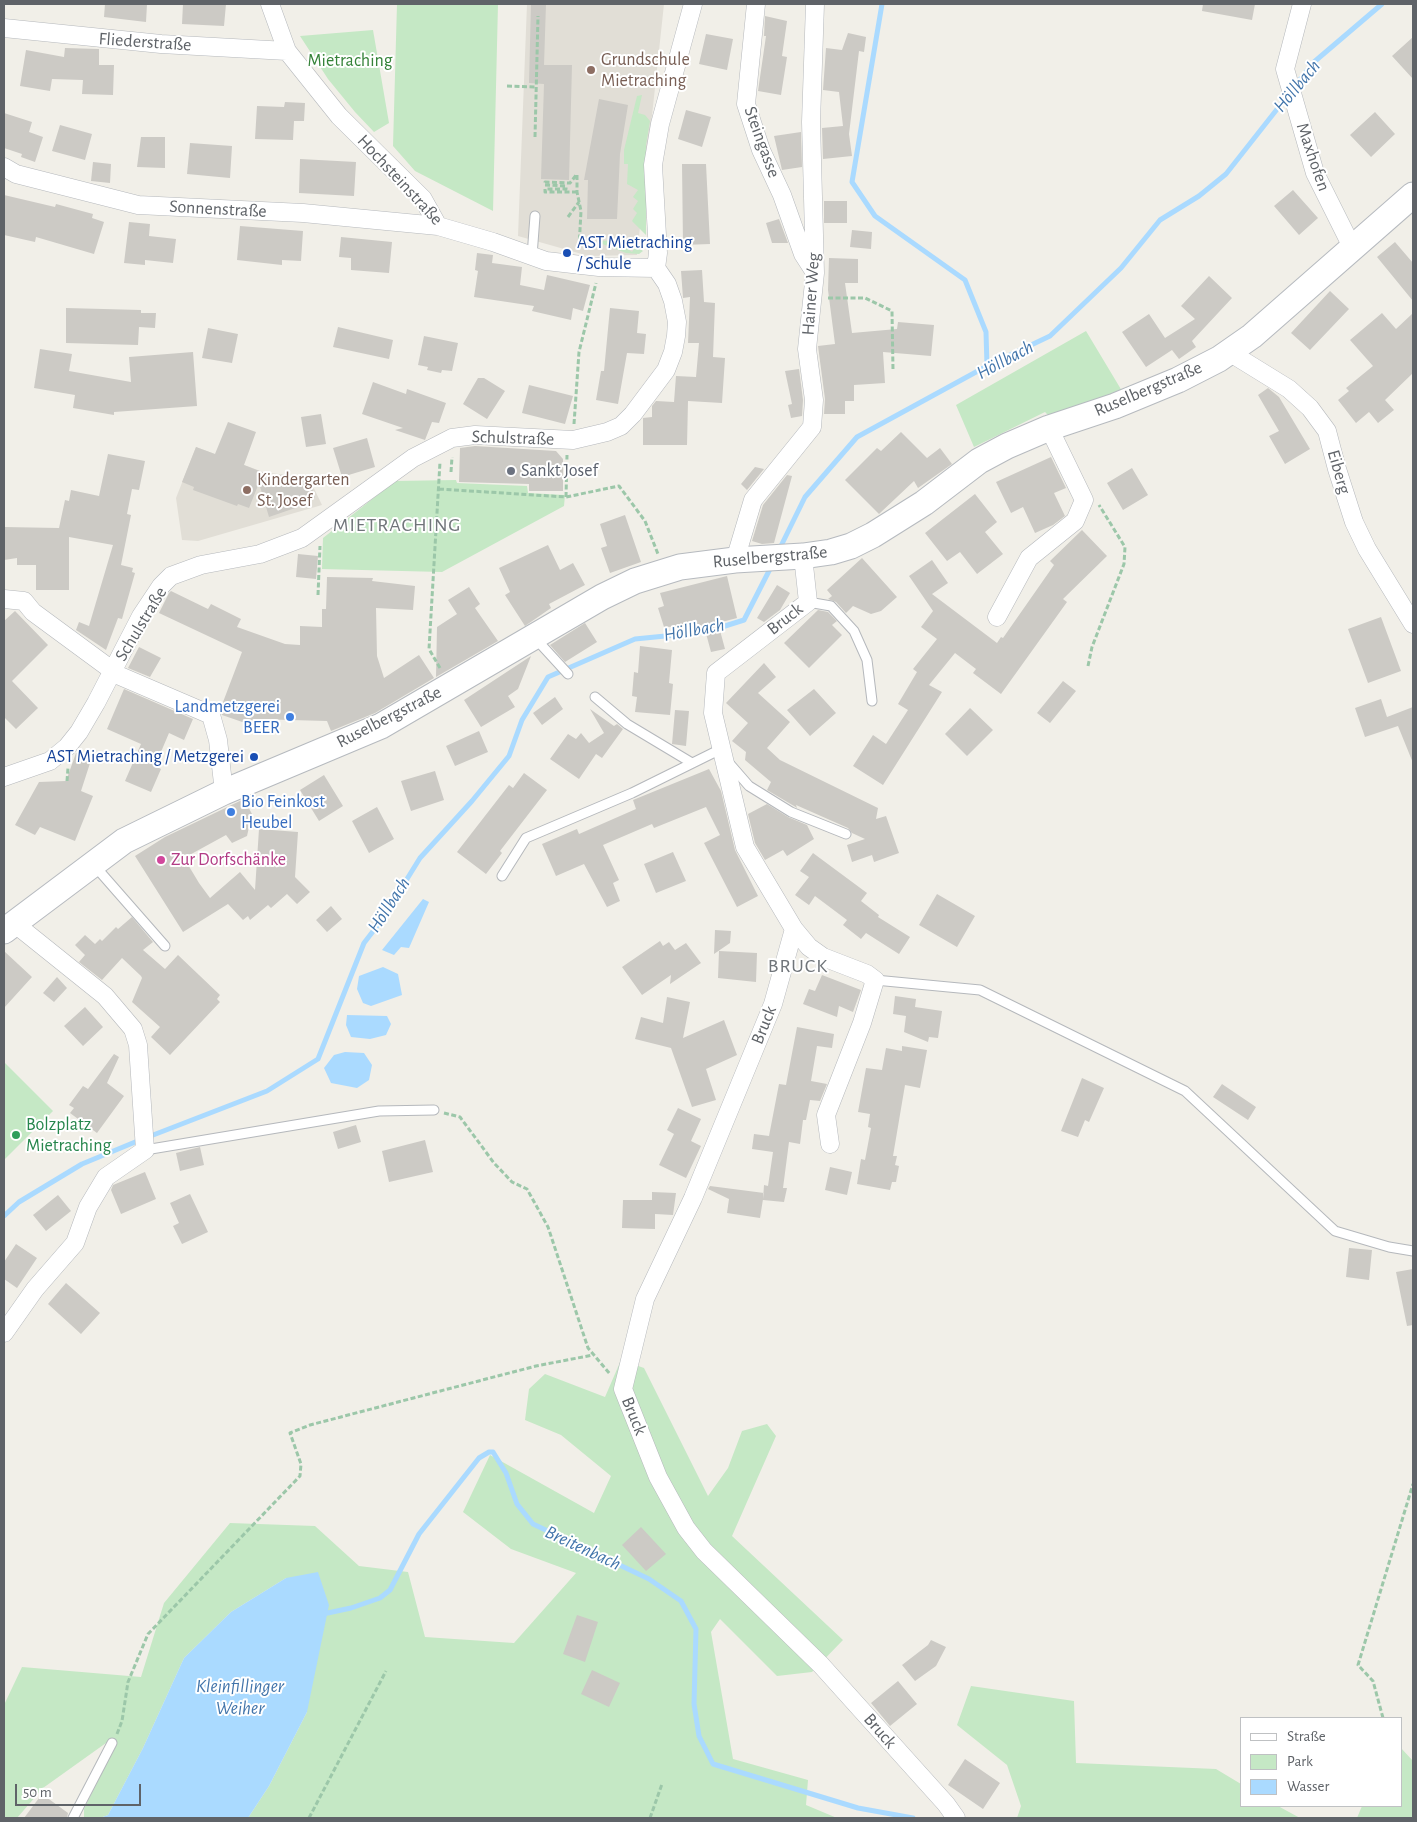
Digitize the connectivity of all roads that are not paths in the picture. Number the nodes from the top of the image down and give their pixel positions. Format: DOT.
graph roads {
  1 [pos="270,4"];
  2 [pos="693,4"];
  3 [pos="756,4"];
  4 [pos="816,4"];
  5 [pos="1302,4"];
  6 [pos="4,28"];
  7 [pos="287,51"];
  8 [pos="4,167"];
  9 [pos="1413,195"];
  10 [pos="535,216"];
  11 [pos="438,226"];
  12 [pos="1353,249"];
  13 [pos="532,256"];
  14 [pos="656,268"];
  15 [pos="815,272"];
  16 [pos="1229,352"];
  17 [pos="1048,428"];
  18 [pos="795,557"];
  19 [pos="735,560"];
  20 [pos="4,599"];
  21 [pos="808,602"];
  22 [pos="997,617"];
  23 [pos="1413,624"];
  24 [pos="535,638"];
  25 [pos="113,671"];
  26 [pos="568,674"];
  27 [pos="594,697"];
  28 [pos="872,701"];
  29 [pos="724,753"];
  30 [pos="692,763"];
  31 [pos="4,777"];
  32 [pos="224,792"];
  33 [pos="846,834"];
  34 [pos="92,864"];
  35 [pos="502,876"];
  36 [pos="7,923"];
  37 [pos="794,929"];
  38 [pos="165,946"];
  39 [pos="875,980"];
  40 [pos="434,1110"];
  41 [pos="830,1144"];
  42 [pos="145,1149"];
  43 [pos="1413,1251"];
  44 [pos="4,1333"];
  45 [pos="112,1743"];
  46 [pos="73,1818"];
  47 [pos="956,1818"];
  1 -- 7 [label="street, Hochsteinstraße"];
  2 -- 14 [label="street"];
  3 -- 15 [label="street, Steingasse"];
  4 -- 15 [label="street, Hainer Weg"];
  5 -- 12 [label="street, Maxhofen"];
  6 -- 7 [label="street, Fliederstraße"];
  7 -- 11 [label="street, Hochsteinstraße"];
  8 -- 11 [label="street, Sonnenstraße"];
  9 -- 12 [label="main road, Ruselbergstraße"];
  10 -- 13 [label="lane"];
  11 -- 13 [label="street, Hochsteinstraße"];
  12 -- 16 [label="main road, Ruselbergstraße"];
  13 -- 14 [label="street, Hochsteinstraße"];
  14 -- 25 [label="street, Schulstraße"];
  15 -- 19 [label="street, Hainer Weg"];
  16 -- 17 [label="main road, Ruselbergstraße"];
  16 -- 23 [label="street, Eiberg"];
  17 -- 18 [label="main road, Ruselbergstraße"];
  17 -- 22 [label="street"];
  18 -- 19 [label="main road, Ruselbergstraße"];
  18 -- 21 [label="street, Bruck"];
  19 -- 24 [label="main road, Ruselbergstraße"];
  20 -- 25 [label="street"];
  21 -- 28 [label="lane"];
  21 -- 29 [label="street, Bruck"];
  24 -- 26 [label="lane"];
  24 -- 32 [label="main road, Ruselbergstraße"];
  25 -- 31 [label="street, Schulstraße"];
  25 -- 32 [label="street"];
  27 -- 30 [label="lane"];
  29 -- 30 [label="lane"];
  29 -- 33 [label="lane, Bruck"];
  29 -- 37 [label="street, Bruck"];
  30 -- 35 [label="lane"];
  32 -- 34 [label="main road, Ruselbergstraße"];
  34 -- 36 [label="main road, Ruselbergstraße"];
  34 -- 38 [label="lane"];
  36 -- 42 [label="street"];
  37 -- 39 [label="street, Bruck"];
  37 -- 47 [label="street, Bruck"];
  39 -- 41 [label="street"];
  39 -- 43 [label="lane"];
  40 -- 42 [label="lane"];
  42 -- 44 [label="street"];
  45 -- 46 [label="lane"];
}
